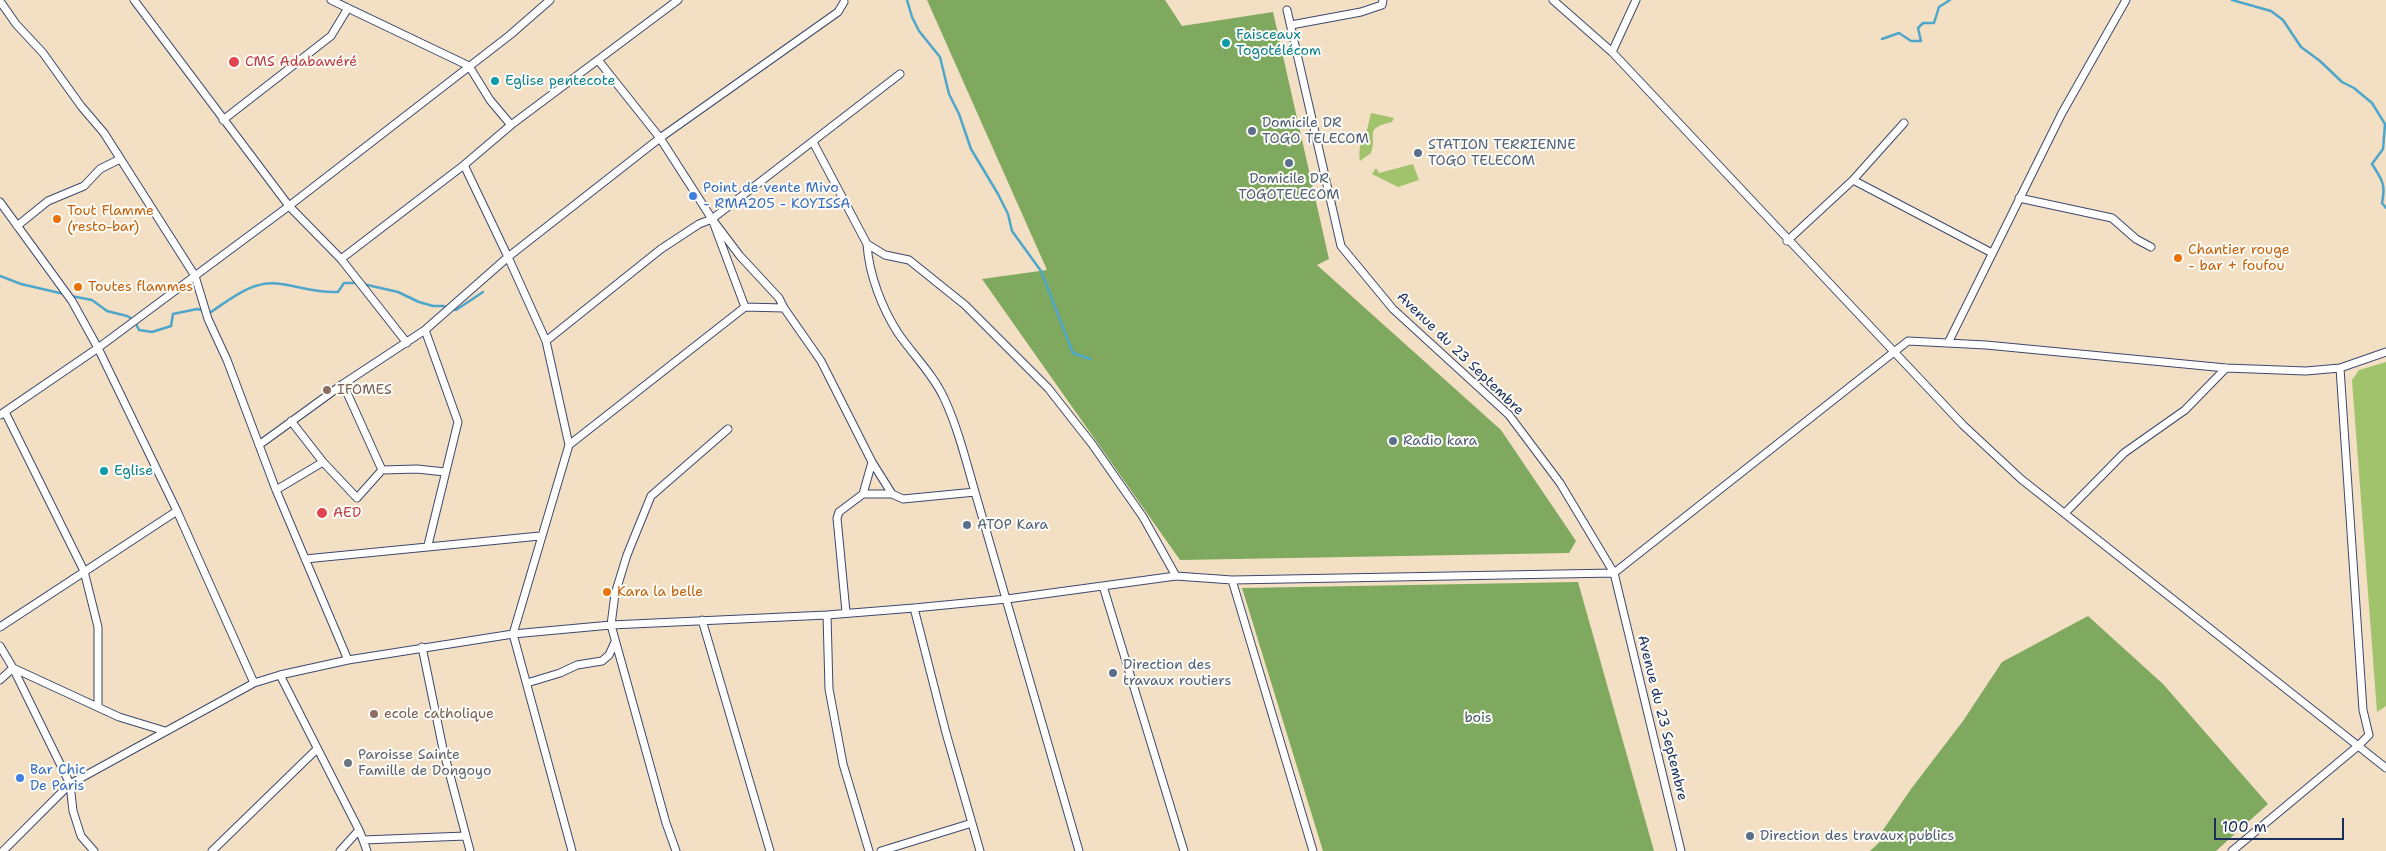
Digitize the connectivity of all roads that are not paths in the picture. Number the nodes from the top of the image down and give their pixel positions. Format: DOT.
graph roads {
  1 [pos="134,0"];
  2 [pos="331,0"];
  3 [pos="678,0"];
  4 [pos="1383,0"];
  5 [pos="1553,0"];
  6 [pos="1636,0"];
  7 [pos="2126,0"];
  8 [pos="547,1"];
  9 [pos="0,2"];
  10 [pos="844,2"];
  11 [pos="348,8"];
  12 [pos="1287,10"];
  13 [pos="1292,25"];
  14 [pos="1612,52"];
  15 [pos="598,60"];
  16 [pos="469,66"];
  17 [pos="900,74"];
  18 [pos="223,120"];
  19 [pos="1904,123"];
  20 [pos="511,125"];
  21 [pos="660,138"];
  22 [pos="813,142"];
  23 [pos="120,159"];
  24 [pos="464,165"];
  25 [pos="1853,180"];
  26 [pos="2019,198"];
  27 [pos="0,202"];
  28 [pos="289,206"];
  29 [pos="712,219"];
  30 [pos="17,226"];
  31 [pos="1787,240"];
  32 [pos="867,244"];
  33 [pos="2152,247"];
  34 [pos="1992,253"];
  35 [pos="508,256"];
  36 [pos="341,259"];
  37 [pos="195,276"];
  38 [pos="745,306"];
  39 [pos="784,308"];
  40 [pos="425,330"];
  41 [pos="546,341"];
  42 [pos="408,343"];
  43 [pos="1948,343"];
  44 [pos="98,348"];
  45 [pos="1894,350"];
  46 [pos="2386,352"];
  47 [pos="2226,368"];
  48 [pos="2340,368"];
  49 [pos="343,384"];
  50 [pos="3,413"];
  51 [pos="291,421"];
  52 [pos="728,430"];
  53 [pos="259,445"];
  54 [pos="569,445"];
  55 [pos="323,462"];
  56 [pos="872,462"];
  57 [pos="382,470"];
  58 [pos="445,472"];
  59 [pos="276,490"];
  60 [pos="976,492"];
  61 [pos="863,494"];
  62 [pos="892,494"];
  63 [pos="176,511"];
  64 [pos="2065,512"];
  65 [pos="540,536"];
  66 [pos="428,545"];
  67 [pos="305,559"];
  68 [pos="84,571"];
  69 [pos="1614,573"];
  70 [pos="1176,576"];
  71 [pos="1232,580"];
  72 [pos="1103,586"];
  73 [pos="1007,599"];
  74 [pos="914,608"];
  75 [pos="846,612"];
  76 [pos="827,615"];
  77 [pos="702,620"];
  78 [pos="611,625"];
  79 [pos="0,627"];
  80 [pos="513,634"];
  81 [pos="615,642"];
  82 [pos="0,646"];
  83 [pos="422,646"];
  84 [pos="348,660"];
  85 [pos="13,668"];
  86 [pos="280,675"];
  87 [pos="0,680"];
  88 [pos="527,683"];
  89 [pos="254,684"];
  90 [pos="98,706"];
  91 [pos="165,731"];
  92 [pos="2358,746"];
  93 [pos="317,749"];
  94 [pos="2386,768"];
  95 [pos="70,784"];
  96 [pos="972,823"];
  97 [pos="359,830"];
  98 [pos="466,836"];
  99 [pos="363,840"];
  100 [pos="3,851"];
  101 [pos="94,851"];
  102 [pos="212,851"];
  103 [pos="340,851"];
  104 [pos="367,851"];
  105 [pos="470,851"];
  106 [pos="572,851"];
  107 [pos="676,851"];
  108 [pos="770,851"];
  109 [pos="869,851"];
  110 [pos="881,851"];
  111 [pos="980,851"];
  112 [pos="1079,851"];
  113 [pos="1184,851"];
  114 [pos="1313,851"];
  115 [pos="1682,851"];
  116 [pos="2232,851"];
  1 -- 18 [label="street"];
  2 -- 11 [label="street"];
  3 -- 15 [label="street"];
  4 -- 13 [label="street"];
  5 -- 14 [label="street"];
  6 -- 14 [label="street"];
  7 -- 26 [label="street"];
  8 -- 16 [label="street"];
  9 -- 23 [label="street"];
  10 -- 21 [label="street"];
  11 -- 16 [label="street"];
  11 -- 18 [label="street"];
  12 -- 13 [label="street, Avenue du 23 Septembre"];
  13 -- 69 [label="street, Avenue du 23 Septembre"];
  14 -- 31 [label="street"];
  15 -- 20 [label="street"];
  15 -- 21 [label="street"];
  16 -- 20 [label="street"];
  16 -- 28 [label="street"];
  17 -- 22 [label="street"];
  18 -- 28 [label="street"];
  19 -- 25 [label="street"];
  20 -- 24 [label="street"];
  21 -- 29 [label="street"];
  21 -- 35 [label="street"];
  22 -- 29 [label="street"];
  22 -- 32 [label="street"];
  23 -- 30 [label="street"];
  23 -- 37 [label="street"];
  24 -- 35 [label="street"];
  24 -- 36 [label="street"];
  25 -- 31 [label="street"];
  25 -- 34 [label="street"];
  26 -- 33 [label="street"];
  26 -- 34 [label="street"];
  27 -- 30 [label="street"];
  28 -- 36 [label="street"];
  28 -- 37 [label="street"];
  29 -- 38 [label="street"];
  29 -- 39 [label="street"];
  29 -- 41 [label="street"];
  30 -- 44 [label="street"];
  31 -- 45 [label="street"];
  32 -- 60 [label="street"];
  32 -- 70 [label="street"];
  34 -- 43 [label="street"];
  35 -- 40 [label="street"];
  35 -- 41 [label="street"];
  36 -- 42 [label="street"];
  37 -- 44 [label="street"];
  37 -- 53 [label="street"];
  38 -- 39 [label="street"];
  38 -- 54 [label="street"];
  39 -- 56 [label="street"];
  40 -- 42 [label="street"];
  40 -- 58 [label="street"];
  41 -- 54 [label="street"];
  42 -- 49 [label="street"];
  43 -- 45 [label="street"];
  43 -- 47 [label="street"];
  44 -- 50 [label="street"];
  44 -- 63 [label="street"];
  45 -- 64 [label="street"];
  45 -- 69 [label="street"];
  46 -- 48 [label="street"];
  47 -- 48 [label="street"];
  47 -- 64 [label="street"];
  48 -- 92 [label="street"];
  49 -- 51 [label="street"];
  49 -- 57 [label="street"];
  50 -- 68 [label="street"];
  51 -- 53 [label="street"];
  51 -- 55 [label="street"];
  52 -- 78 [label="street"];
  53 -- 59 [label="street"];
  54 -- 65 [label="street"];
  55 -- 57 [label="street"];
  55 -- 59 [label="street"];
  56 -- 61 [label="street"];
  56 -- 62 [label="street"];
  57 -- 58 [label="street"];
  58 -- 66 [label="street"];
  59 -- 67 [label="street"];
  60 -- 62 [label="street"];
  60 -- 73 [label="street"];
  61 -- 62 [label="street"];
  61 -- 75 [label="street"];
  63 -- 68 [label="street"];
  63 -- 89 [label="street"];
  64 -- 92 [label="street"];
  65 -- 66 [label="street"];
  65 -- 80 [label="street"];
  66 -- 67 [label="street"];
  67 -- 84 [label="street"];
  68 -- 79 [label="street"];
  68 -- 90 [label="street"];
  69 -- 71 [label="street"];
  69 -- 115 [label="street, Avenue du 23 Septembre"];
  70 -- 71 [label="street"];
  70 -- 72 [label="street"];
  71 -- 114 [label="street"];
  72 -- 73 [label="street"];
  72 -- 113 [label="street"];
  73 -- 74 [label="street"];
  73 -- 112 [label="street"];
  74 -- 75 [label="street"];
  74 -- 96 [label="street"];
  75 -- 76 [label="street"];
  76 -- 77 [label="street"];
  76 -- 109 [label="street"];
  77 -- 78 [label="street"];
  77 -- 108 [label="street"];
  78 -- 80 [label="street"];
  78 -- 81 [label="street"];
  80 -- 83 [label="street"];
  80 -- 88 [label="street"];
  81 -- 88 [label="street"];
  81 -- 107 [label="street"];
  82 -- 85 [label="street"];
  83 -- 84 [label="street"];
  83 -- 98 [label="street"];
  84 -- 86 [label="street"];
  85 -- 87 [label="street"];
  85 -- 90 [label="street"];
  85 -- 95 [label="street"];
  86 -- 89 [label="street"];
  86 -- 93 [label="street"];
  88 -- 106 [label="street"];
  89 -- 91 [label="street"];
  90 -- 91 [label="street"];
  91 -- 95 [label="street"];
  92 -- 94 [label="street"];
  92 -- 116 [label="street"];
  93 -- 97 [label="street"];
  93 -- 102 [label="street"];
  95 -- 100 [label="street"];
  95 -- 101 [label="street"];
  96 -- 110 [label="street"];
  96 -- 111 [label="street"];
  97 -- 99 [label="street"];
  97 -- 103 [label="street"];
  98 -- 99 [label="street"];
  98 -- 105 [label="street"];
  99 -- 104 [label="street"];
}
